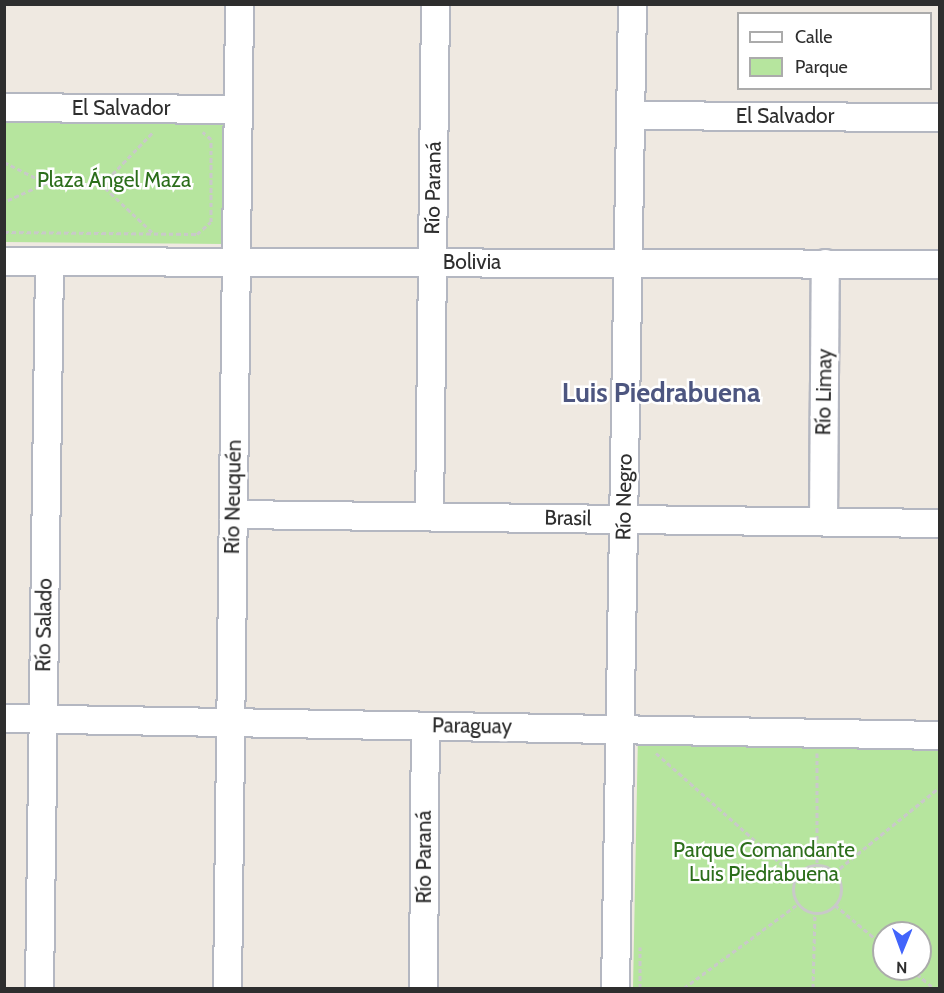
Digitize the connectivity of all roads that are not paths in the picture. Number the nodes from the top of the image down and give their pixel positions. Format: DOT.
graph roads {
  1 [pos="239,4"];
  2 [pos="435,4"];
  3 [pos="632,4"];
  4 [pos="4,107"];
  5 [pos="238,109"];
  6 [pos="630,115"];
  7 [pos="939,117"];
  8 [pos="4,261"];
  9 [pos="49,261"];
  10 [pos="236,262"];
  11 [pos="432,262"];
  12 [pos="628,263"];
  13 [pos="825,264"];
  14 [pos="939,264"];
  15 [pos="233,514"];
  16 [pos="429,516"];
  17 [pos="624,519"];
  18 [pos="823,521"];
  19 [pos="939,523"];
  20 [pos="4,718"];
  21 [pos="42,718"];
  22 [pos="230,722"];
  23 [pos="425,726"];
  24 [pos="621,729"];
  25 [pos="939,735"];
  26 [pos="39,988"];
  27 [pos="227,988"];
  28 [pos="423,988"];
  29 [pos="615,988"];
  1 -- 5 [label="street, Río Neuquén"];
  2 -- 11 [label="street, Río Paraná"];
  3 -- 6 [label="street, Río Negro"];
  4 -- 5 [label="street, El Salvador"];
  5 -- 10 [label="street, Río Neuquén"];
  6 -- 7 [label="street, El Salvador"];
  6 -- 12 [label="street, Río Negro"];
  8 -- 9 [label="street, Bolivia"];
  9 -- 10 [label="street, Bolivia"];
  9 -- 21 [label="street, Río Salado"];
  10 -- 11 [label="street, Bolivia"];
  10 -- 15 [label="street, Río Neuquén"];
  11 -- 12 [label="street, Bolivia"];
  11 -- 16 [label="street, Río Paraná"];
  12 -- 13 [label="street, Bolivia"];
  12 -- 17 [label="street, Río Negro"];
  13 -- 14 [label="street, Bolivia"];
  13 -- 18 [label="street, Río Limay"];
  15 -- 16 [label="street, Brasil"];
  15 -- 22 [label="street, Río Neuquén"];
  16 -- 17 [label="street, Brasil"];
  17 -- 18 [label="street, Brasil"];
  17 -- 24 [label="street, Río Negro"];
  18 -- 19 [label="street, Brasil"];
  20 -- 21 [label="street, Paraguay"];
  21 -- 22 [label="street, Paraguay"];
  21 -- 26 [label="street, Río Salado"];
  22 -- 23 [label="street, Paraguay"];
  22 -- 27 [label="street, Río Neuquén"];
  23 -- 24 [label="street, Paraguay"];
  23 -- 28 [label="street, Río Paraná"];
  24 -- 25 [label="street, Paraguay"];
  24 -- 29 [label="street, Río Negro"];
}
